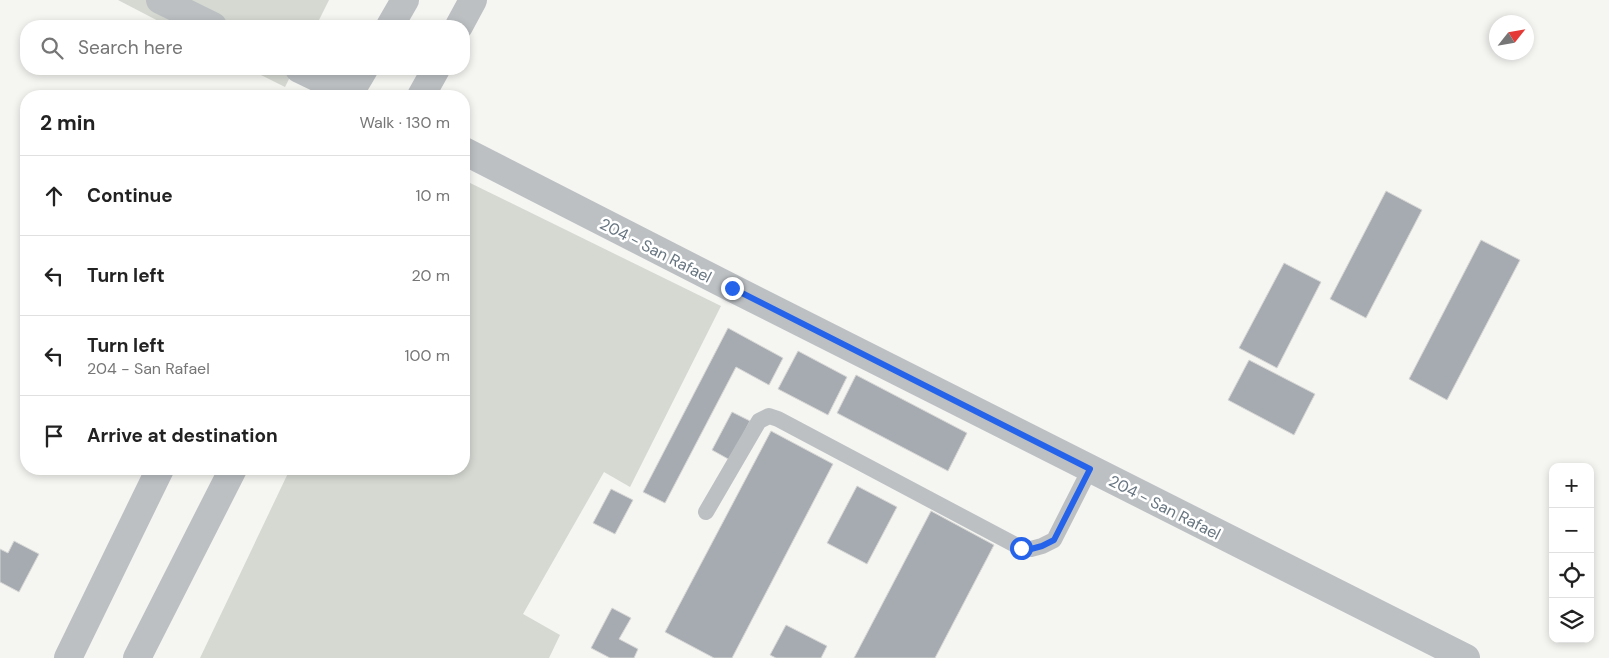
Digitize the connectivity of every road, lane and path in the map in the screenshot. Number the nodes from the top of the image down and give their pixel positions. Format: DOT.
graph roads {
  1 [pos="160,0"];
  2 [pos="405,0"];
  3 [pos="473,0"];
  4 [pos="201,20"];
  5 [pos="393,20"];
  6 [pos="462,20"];
  7 [pos="311,75"];
  8 [pos="361,75"];
  9 [pos="433,75"];
  10 [pos="341,90"];
  11 [pos="354,90"];
  12 [pos="425,90"];
  13 [pos="470,154"];
  14 [pos="1090,469"];
  15 [pos="157,475"];
  16 [pos="230,475"];
  17 [pos="706,512"];
  18 [pos="68,658"];
  19 [pos="138,658"];
  20 [pos="1466,658"];
  1 -- 4 [label="street"];
  2 -- 5 [label="street"];
  3 -- 6 [label="street"];
  7 -- 10 [label="street"];
  8 -- 11 [label="street"];
  9 -- 12 [label="street"];
  13 -- 14 [label="street, 204 - San Rafael"];
  14 -- 17 [label="lane"];
  14 -- 20 [label="street, 204 - San Rafael"];
  15 -- 18 [label="street"];
  16 -- 19 [label="street"];
}
